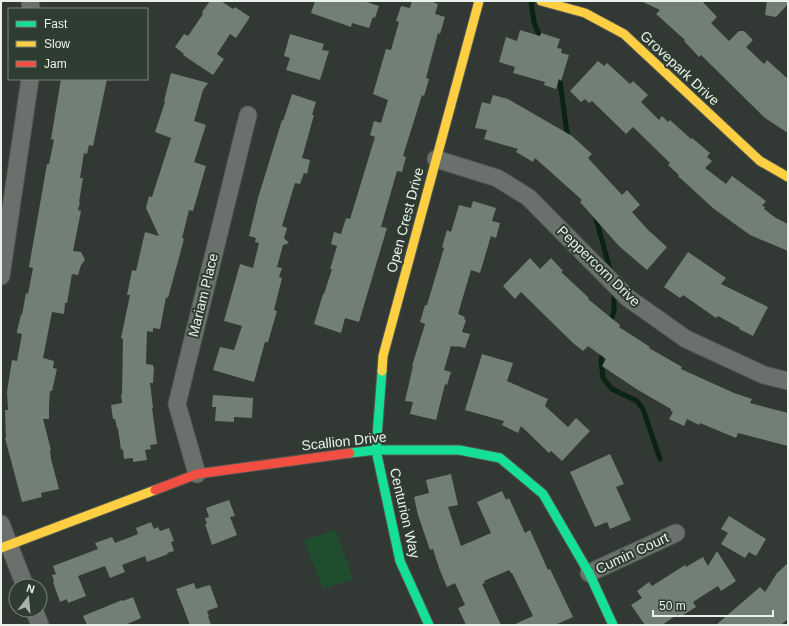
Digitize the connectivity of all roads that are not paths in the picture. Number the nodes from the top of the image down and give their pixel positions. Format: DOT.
graph roads {
  1 [pos="479,1"];
  2 [pos="541,1"];
  3 [pos="30,80"];
  4 [pos="248,115"];
  5 [pos="436,159"];
  6 [pos="788,177"];
  7 [pos="1,276"];
  8 [pos="788,381"];
  9 [pos="376,450"];
  10 [pos="197,474"];
  11 [pos="1,524"];
  12 [pos="676,533"];
  13 [pos="5,547"];
  14 [pos="589,573"];
  15 [pos="21,578"];
  16 [pos="429,625"];
  17 [pos="613,625"];
  1 -- 5 [label="street, Open Crest Drive"];
  2 -- 6 [label="street, Grovepark Drive"];
  3 -- 7 [label="street"];
  4 -- 10 [label="street, Mariam Place"];
  5 -- 8 [label="street, Peppercorn Drive"];
  5 -- 9 [label="street, Open Crest Drive"];
  9 -- 10 [label="street, Scallion Drive"];
  9 -- 14 [label="street, Scallion Drive"];
  9 -- 16 [label="street, Centurion Way"];
  10 -- 13 [label="street, Scallion Drive"];
  11 -- 13 [label="street"];
  12 -- 14 [label="street, Cumin Court"];
  13 -- 15 [label="street"];
  14 -- 17 [label="street, Scallion Drive"];
}
